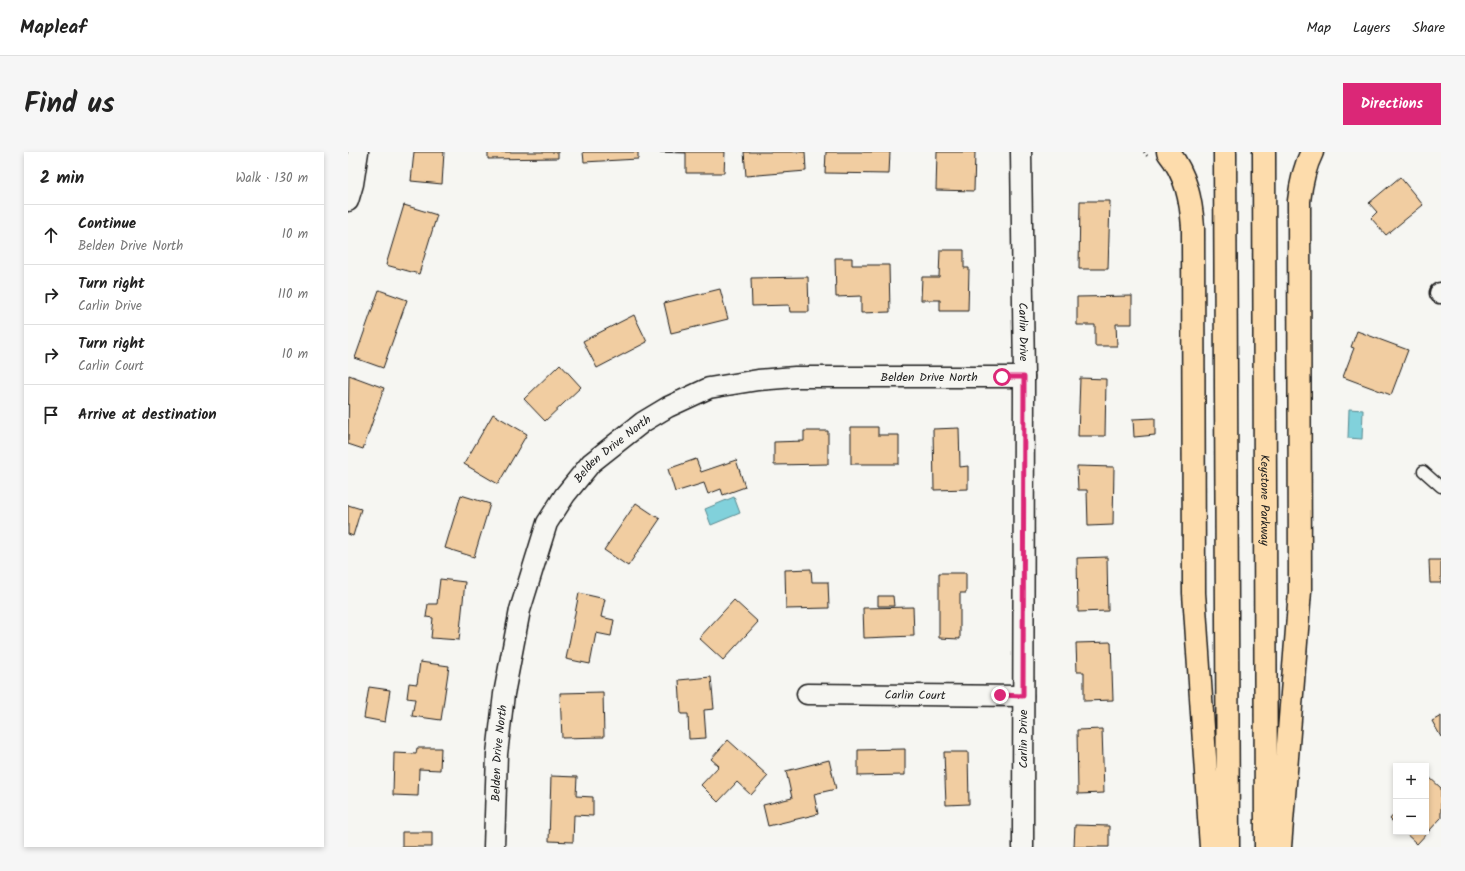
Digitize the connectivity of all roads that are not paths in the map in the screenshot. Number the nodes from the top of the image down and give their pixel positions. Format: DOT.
graph roads {
  1 [pos="358,152"];
  2 [pos="1021,152"];
  3 [pos="1168,152"];
  4 [pos="1225,152"];
  5 [pos="1264,152"];
  6 [pos="1312,152"];
  7 [pos="348,201"];
  8 [pos="1024,377"];
  9 [pos="1423,471"];
  10 [pos="1441,487"];
  11 [pos="807,694"];
  12 [pos="1023,696"];
  13 [pos="494,847"];
  14 [pos="1023,847"];
  15 [pos="1210,847"];
  16 [pos="1228,847"];
  17 [pos="1266,847"];
  18 [pos="1280,847"];
  1 -- 7 [label="street"];
  2 -- 8 [label="street, Carlin Drive"];
  3 -- 15 [label="highway"];
  4 -- 16 [label="highway"];
  5 -- 17 [label="highway, Keystone Parkway"];
  6 -- 18 [label="highway"];
  8 -- 12 [label="street, Carlin Drive"];
  8 -- 13 [label="street, Belden Drive North"];
  9 -- 10 [label="lane"];
  11 -- 12 [label="street, Carlin Court"];
  12 -- 14 [label="street, Carlin Drive"];
}
